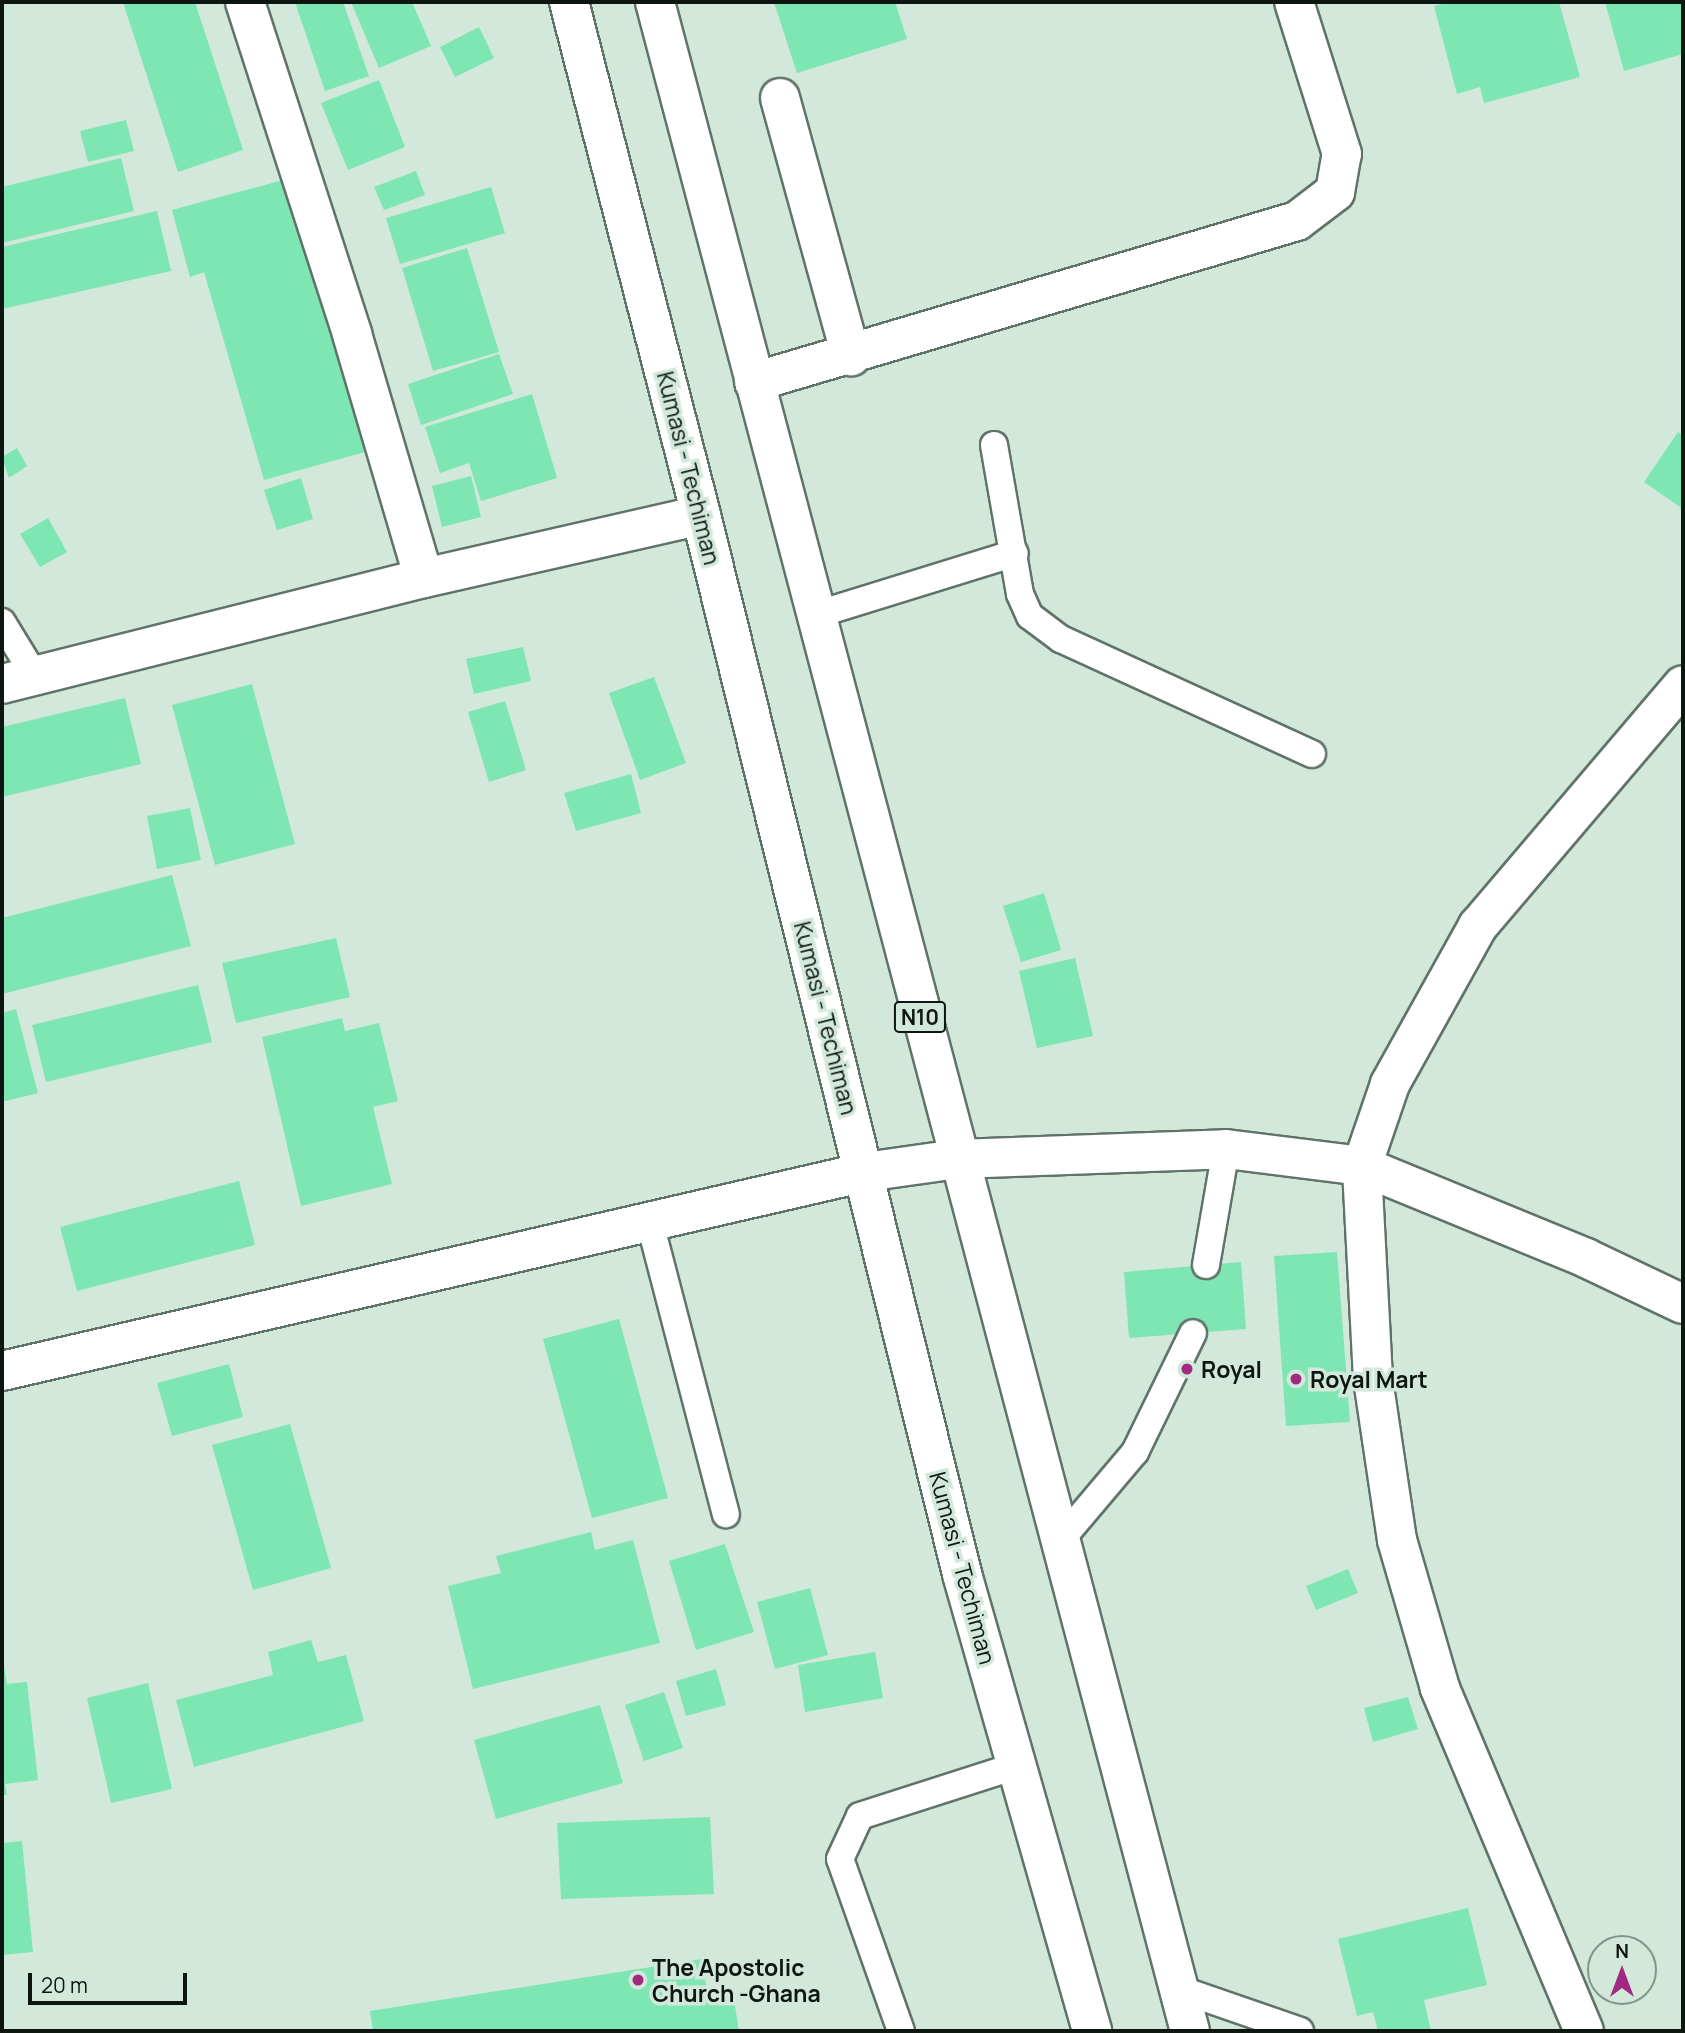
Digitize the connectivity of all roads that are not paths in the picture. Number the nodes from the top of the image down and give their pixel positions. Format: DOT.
graph roads {
  1 [pos="245,2"];
  2 [pos="569,2"];
  3 [pos="654,2"];
  4 [pos="1294,2"];
  5 [pos="780,98"];
  6 [pos="851,356"];
  7 [pos="754,382"];
  8 [pos="994,445"];
  9 [pos="701,515"];
  10 [pos="1015,553"];
  11 [pos="424,578"];
  12 [pos="814,615"];
  13 [pos="2,622"];
  14 [pos="19,680"];
  15 [pos="1683,685"];
  16 [pos="1312,754"];
  17 [pos="1226,1149"];
  18 [pos="958,1159"];
  19 [pos="1362,1166"];
  20 [pos="865,1172"];
  21 [pos="650,1223"];
  22 [pos="1206,1265"];
  23 [pos="1683,1304"];
  24 [pos="1193,1333"];
  25 [pos="2,1371"];
  26 [pos="726,1514"];
  27 [pos="1059,1542"];
  28 [pos="1016,1766"];
  29 [pos="1179,1989"];
  30 [pos="901,2031"];
  31 [pos="1092,2031"];
  32 [pos="1191,2031"];
  33 [pos="1300,2031"];
  34 [pos="1584,2031"];
  1 -- 11 [label="main road"];
  2 -- 9 [label="main road, Kumasi - Techiman"];
  3 -- 7 [label="main road, N10"];
  4 -- 6 [label="main road"];
  5 -- 6 [label="main road"];
  6 -- 7 [label="main road"];
  7 -- 12 [label="main road, N10"];
  8 -- 10 [label="lane"];
  9 -- 11 [label="main road"];
  9 -- 20 [label="main road, Kumasi - Techiman"];
  10 -- 12 [label="lane"];
  10 -- 16 [label="lane"];
  11 -- 14 [label="main road"];
  12 -- 18 [label="main road, N10"];
  13 -- 14 [label="lane"];
  15 -- 19 [label="main road"];
  17 -- 18 [label="main road"];
  17 -- 19 [label="main road"];
  17 -- 22 [label="lane"];
  18 -- 20 [label="main road"];
  18 -- 27 [label="main road, N10"];
  19 -- 23 [label="main road"];
  19 -- 34 [label="main road"];
  20 -- 21 [label="main road"];
  20 -- 28 [label="main road, Kumasi - Techiman"];
  21 -- 25 [label="main road"];
  21 -- 26 [label="lane"];
  24 -- 27 [label="lane"];
  27 -- 29 [label="main road, N10"];
  28 -- 30 [label="lane"];
  28 -- 31 [label="main road, Kumasi - Techiman"];
  29 -- 32 [label="main road, N10"];
  29 -- 33 [label="lane"];
}
